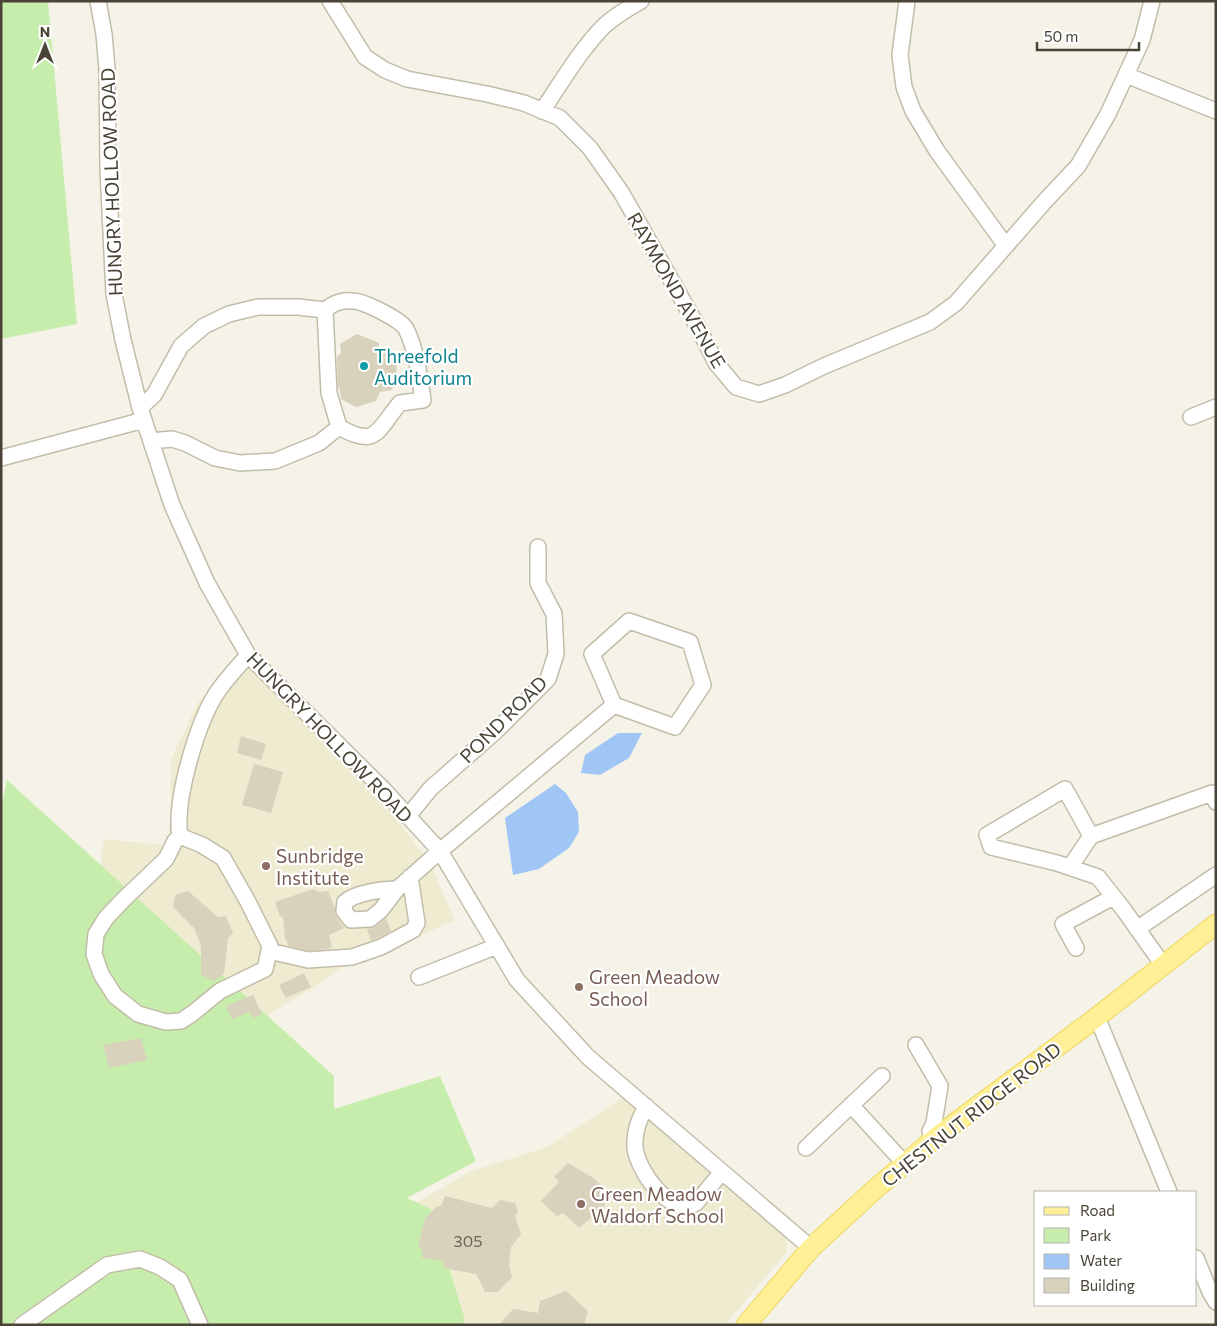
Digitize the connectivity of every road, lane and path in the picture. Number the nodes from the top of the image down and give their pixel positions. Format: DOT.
graph roads {
  1 [pos="98,1"];
  2 [pos="330,1"];
  3 [pos="641,1"];
  4 [pos="907,1"];
  5 [pos="1152,1"];
  6 [pos="1126,75"];
  7 [pos="542,111"];
  8 [pos="1216,112"];
  9 [pos="1006,246"];
  10 [pos="325,310"];
  11 [pos="1216,407"];
  12 [pos="142,414"];
  13 [pos="1191,417"];
  14 [pos="339,427"];
  15 [pos="151,441"];
  16 [pos="1,458"];
  17 [pos="538,547"];
  18 [pos="248,655"];
  19 [pos="614,705"];
  20 [pos="1216,802"];
  21 [pos="408,816"];
  22 [pos="180,836"];
  23 [pos="1091,836"];
  24 [pos="440,851"];
  25 [pos="1070,867"];
  26 [pos="1216,875"];
  27 [pos="410,877"];
  28 [pos="397,889"];
  29 [pos="1113,897"];
  30 [pos="1216,924"];
  31 [pos="1137,929"];
  32 [pos="496,946"];
  33 [pos="1076,948"];
  34 [pos="269,951"];
  35 [pos="1163,965"];
  36 [pos="419,977"];
  37 [pos="1097,1017"];
  38 [pos="916,1045"];
  39 [pos="882,1076"];
  40 [pos="851,1105"];
  41 [pos="646,1106"];
  42 [pos="933,1141"];
  43 [pos="806,1148"];
  44 [pos="905,1164"];
  45 [pos="722,1172"];
  46 [pos="1169,1191"];
  47 [pos="811,1248"];
  48 [pos="1197,1260"];
  49 [pos="1216,1302"];
  50 [pos="22,1325"];
  51 [pos="200,1325"];
  52 [pos="746,1325"];
  1 -- 12 [label="street, HUNGRY HOLLOW ROAD"];
  2 -- 7 [label="street, RAYMOND AVENUE"];
  3 -- 7 [label="street"];
  4 -- 9 [label="street"];
  5 -- 6 [label="street, RAYMOND AVENUE"];
  6 -- 8 [label="street"];
  6 -- 9 [label="street, RAYMOND AVENUE"];
  7 -- 9 [label="street, RAYMOND AVENUE"];
  10 -- 12 [label="street"];
  10 -- 14 [label="street"];
  10 -- 14 [label="street"];
  11 -- 13 [label="street"];
  12 -- 15 [label="street, HUNGRY HOLLOW ROAD"];
  12 -- 16 [label="street"];
  14 -- 15 [label="street"];
  15 -- 18 [label="street, HUNGRY HOLLOW ROAD"];
  17 -- 21 [label="street, POND ROAD"];
  18 -- 21 [label="street, HUNGRY HOLLOW ROAD"];
  18 -- 22 [label="street"];
  19 -- 19 [label="street"];
  19 -- 24 [label="street"];
  20 -- 23 [label="street"];
  21 -- 24 [label="street, HUNGRY HOLLOW ROAD"];
  22 -- 34 [label="street"];
  22 -- 34 [label="street"];
  23 -- 25 [label="street"];
  23 -- 25 [label="street"];
  24 -- 27 [label="street"];
  24 -- 32 [label="street, HUNGRY HOLLOW ROAD"];
  25 -- 29 [label="street"];
  26 -- 31 [label="street"];
  27 -- 28 [label="street"];
  27 -- 34 [label="street"];
  29 -- 31 [label="street"];
  29 -- 33 [label="street"];
  30 -- 35 [label="main road, CHESTNUT RIDGE ROAD"];
  31 -- 35 [label="street"];
  32 -- 36 [label="street"];
  32 -- 41 [label="street, HUNGRY HOLLOW ROAD"];
  35 -- 37 [label="main road, CHESTNUT RIDGE ROAD"];
  37 -- 42 [label="main road, CHESTNUT RIDGE ROAD"];
  37 -- 46 [label="street"];
  38 -- 42 [label="street"];
  39 -- 40 [label="street"];
  40 -- 43 [label="street"];
  40 -- 44 [label="street"];
  41 -- 45 [label="street, HUNGRY HOLLOW ROAD"];
  41 -- 45 [label="street"];
  42 -- 44 [label="main road, CHESTNUT RIDGE ROAD"];
  44 -- 47 [label="main road, CHESTNUT RIDGE ROAD"];
  45 -- 47 [label="street, HUNGRY HOLLOW ROAD"];
  47 -- 52 [label="main road, CHESTNUT RIDGE ROAD"];
  48 -- 49 [label="street"];
  50 -- 51 [label="street"];
}
